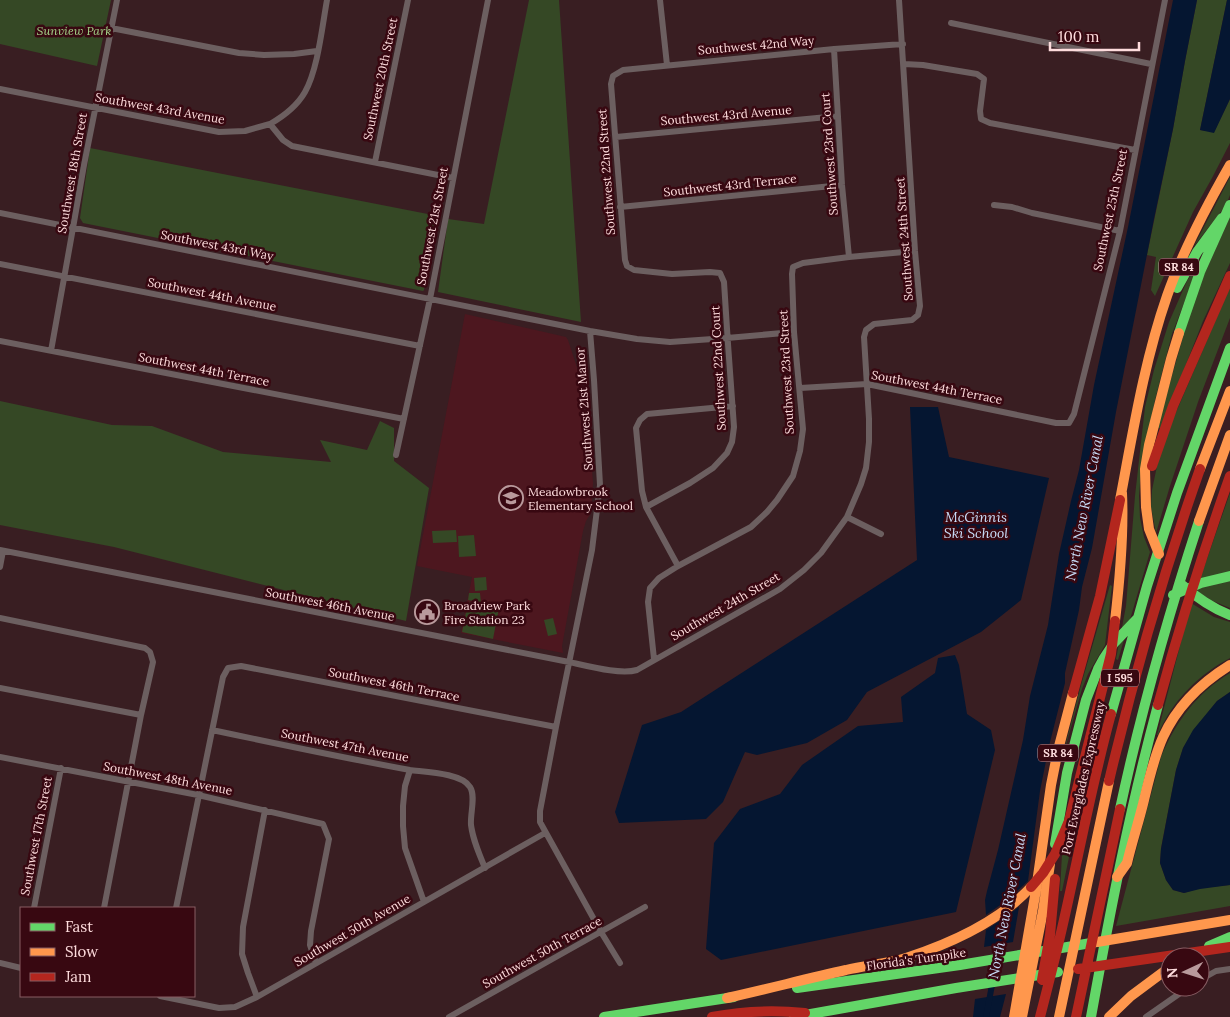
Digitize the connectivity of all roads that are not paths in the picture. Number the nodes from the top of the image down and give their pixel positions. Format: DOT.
graph roads {
  1 [pos="117,0"];
  2 [pos="327,0"];
  3 [pos="408,0"];
  4 [pos="488,0"];
  5 [pos="660,0"];
  6 [pos="900,0"];
  7 [pos="1164,0"];
  8 [pos="951,23"];
  9 [pos="112,28"];
  10 [pos="903,44"];
  11 [pos="834,49"];
  12 [pos="317,52"];
  13 [pos="904,64"];
  14 [pos="1152,64"];
  15 [pos="667,65"];
  16 [pos="614,76"];
  17 [pos="0,89"];
  18 [pos="95,107"];
  19 [pos="838,116"];
  20 [pos="270,124"];
  21 [pos="616,137"];
  22 [pos="1134,150"];
  23 [pos="1230,160"];
  24 [pos="375,162"];
  25 [pos="1230,165"];
  26 [pos="453,178"];
  27 [pos="842,185"];
  28 [pos="1218,188"];
  29 [pos="994,205"];
  30 [pos="1230,206"];
  31 [pos="620,207"];
  32 [pos="0,214"];
  33 [pos="74,228"];
  34 [pos="1120,231"];
  35 [pos="915,251"];
  36 [pos="849,257"];
  37 [pos="0,264"];
  38 [pos="720,273"];
  39 [pos="64,276"];
  40 [pos="1230,277"];
  41 [pos="430,298"];
  42 [pos="590,331"];
  43 [pos="794,332"];
  44 [pos="727,338"];
  45 [pos="0,341"];
  46 [pos="420,346"];
  47 [pos="1230,348"];
  48 [pos="51,351"];
  49 [pos="1151,351"];
  50 [pos="868,384"];
  51 [pos="800,388"];
  52 [pos="1230,392"];
  53 [pos="733,406"];
  54 [pos="404,419"];
  55 [pos="1069,423"];
  56 [pos="1230,435"];
  57 [pos="396,455"];
  58 [pos="1230,476"];
  59 [pos="1146,484"];
  60 [pos="1122,493"];
  61 [pos="646,507"];
  62 [pos="848,517"];
  63 [pos="881,534"];
  64 [pos="2,550"];
  65 [pos="678,566"];
  66 [pos="0,568"];
  67 [pos="1230,576"];
  68 [pos="1230,615"];
  69 [pos="0,618"];
  70 [pos="654,659"];
  71 [pos="569,662"];
  72 [pos="1230,664"];
  73 [pos="0,688"];
  74 [pos="141,716"];
  75 [pos="556,727"];
  76 [pos="212,730"];
  77 [pos="0,757"];
  78 [pos="61,768"];
  79 [pos="410,770"];
  80 [pos="128,782"];
  81 [pos="198,795"];
  82 [pos="265,810"];
  83 [pos="545,833"];
  84 [pos="1054,855"];
  85 [pos="485,868"];
  86 [pos="1117,877"];
  87 [pos="424,902"];
  88 [pos="34,907"];
  89 [pos="104,907"];
  90 [pos="176,907"];
  91 [pos="645,907"];
  92 [pos="1230,920"];
  93 [pos="600,932"];
  94 [pos="1230,937"];
  95 [pos="1207,947"];
  96 [pos="1230,947"];
  97 [pos="316,963"];
  98 [pos="620,963"];
  99 [pos="0,964"];
  100 [pos="20,968"];
  101 [pos="1230,968"];
  102 [pos="1160,974"];
  103 [pos="1210,974"];
  104 [pos="165,997"];
  105 [pos="257,997"];
  106 [pos="1175,997"];
  107 [pos="727,998"];
  108 [pos="449,1017"];
  109 [pos="604,1017"];
  110 [pos="712,1017"];
  111 [pos="794,1017"];
  112 [pos="826,1017"];
  113 [pos="1014,1017"];
  114 [pos="1022,1017"];
  115 [pos="1038,1017"];
  116 [pos="1059,1017"];
  117 [pos="1076,1017"];
  118 [pos="1091,1017"];
  119 [pos="1109,1017"];
  120 [pos="1146,1017"];
  1 -- 9 [label="street, Southwest 18th Street"];
  2 -- 12 [label="street"];
  3 -- 24 [label="street, Southwest 20th Street"];
  4 -- 26 [label="street, Southwest 21st Street"];
  5 -- 15 [label="street"];
  6 -- 10 [label="street, Southwest 24th Street"];
  7 -- 14 [label="street, Southwest 25th Street"];
  8 -- 14 [label="street"];
  9 -- 12 [label="street"];
  9 -- 18 [label="street, Southwest 18th Street"];
  10 -- 11 [label="street, Southwest 42nd Way"];
  10 -- 13 [label="street, Southwest 24th Street"];
  11 -- 15 [label="street, Southwest 42nd Way"];
  11 -- 19 [label="street, Southwest 23rd Court"];
  12 -- 20 [label="street"];
  13 -- 22 [label="street"];
  13 -- 35 [label="street, Southwest 24th Street"];
  14 -- 22 [label="street, Southwest 25th Street"];
  15 -- 16 [label="street, Southwest 42nd Way"];
  16 -- 21 [label="street, Southwest 22nd Street"];
  17 -- 18 [label="street, Southwest 43rd Avenue"];
  18 -- 20 [label="street, Southwest 43rd Avenue"];
  18 -- 33 [label="street, Southwest 18th Street"];
  19 -- 21 [label="street, Southwest 43rd Avenue"];
  19 -- 27 [label="street, Southwest 23rd Court"];
  20 -- 24 [label="street"];
  21 -- 31 [label="street, Southwest 22nd Street"];
  22 -- 34 [label="street, Southwest 25th Street"];
  23 -- 28 [label="main road"];
  24 -- 26 [label="street"];
  25 -- 28 [label="main road, SR 84"];
  26 -- 41 [label="street, Southwest 21st Street"];
  27 -- 31 [label="street, Southwest 43rd Terrace"];
  27 -- 36 [label="street, Southwest 23rd Court"];
  28 -- 49 [label="main road, SR 84"];
  29 -- 34 [label="street"];
  30 -- 49 [label="main road"];
  30 -- 59 [label="main road"];
  31 -- 38 [label="street, Southwest 22nd Street"];
  32 -- 33 [label="street, Southwest 43rd Way"];
  33 -- 39 [label="street, Southwest 18th Street"];
  33 -- 41 [label="street, Southwest 43rd Way"];
  34 -- 55 [label="street, Southwest 25th Street"];
  35 -- 36 [label="street"];
  35 -- 50 [label="street, Southwest 24th Street"];
  36 -- 43 [label="street, Southwest 23rd Street"];
  37 -- 39 [label="street, Southwest 44th Avenue"];
  38 -- 44 [label="street, Southwest 22nd Court"];
  39 -- 46 [label="street, Southwest 44th Avenue"];
  39 -- 48 [label="street, Southwest 18th Street"];
  40 -- 59 [label="main road"];
  41 -- 42 [label="street"];
  41 -- 46 [label="street, Southwest 21st Street"];
  42 -- 44 [label="street"];
  42 -- 71 [label="street, Southwest 21st Manor"];
  43 -- 44 [label="street"];
  43 -- 51 [label="street, Southwest 23rd Street"];
  44 -- 53 [label="street, Southwest 22nd Court"];
  45 -- 48 [label="street, Southwest 44th Terrace"];
  46 -- 54 [label="street, Southwest 21st Street"];
  47 -- 115 [label="main road, Port Everglades Expressway / I 595"];
  48 -- 54 [label="street, Southwest 44th Terrace"];
  49 -- 60 [label="main road, SR 84"];
  50 -- 51 [label="street, Southwest 44th Terrace"];
  50 -- 55 [label="street, Southwest 44th Terrace"];
  50 -- 62 [label="street, Southwest 24th Street"];
  51 -- 65 [label="street, Southwest 23rd Street"];
  52 -- 116 [label="main road"];
  53 -- 61 [label="street, Southwest 22nd Court"];
  53 -- 61 [label="street"];
  54 -- 57 [label="street, Southwest 21st Street"];
  56 -- 117 [label="main road, I 595"];
  58 -- 86 [label="main road"];
  59 -- 68 [label="main road"];
  60 -- 107 [label="main road"];
  60 -- 113 [label="main road, SR 84"];
  61 -- 65 [label="street"];
  62 -- 63 [label="street"];
  62 -- 70 [label="street, Southwest 24th Street"];
  64 -- 66 [label="street"];
  64 -- 71 [label="street, Southwest 46th Avenue"];
  65 -- 70 [label="street"];
  67 -- 84 [label="main road"];
  69 -- 74 [label="street"];
  70 -- 71 [label="street, Southwest 46th Avenue"];
  71 -- 75 [label="street"];
  72 -- 86 [label="main road"];
  73 -- 74 [label="street"];
  74 -- 80 [label="street"];
  75 -- 76 [label="street, Southwest 46th Terrace"];
  75 -- 83 [label="street"];
  76 -- 79 [label="street, Southwest 47th Avenue"];
  76 -- 81 [label="street"];
  77 -- 78 [label="street, Southwest 48th Avenue"];
  78 -- 80 [label="street, Southwest 48th Avenue"];
  78 -- 88 [label="street, Southwest 17th Street"];
  79 -- 85 [label="street, Southwest 47th Avenue"];
  79 -- 87 [label="street"];
  80 -- 81 [label="street, Southwest 48th Avenue"];
  80 -- 89 [label="street"];
  81 -- 82 [label="street, Southwest 48th Avenue"];
  81 -- 90 [label="street"];
  82 -- 97 [label="street, Southwest 48th Avenue"];
  82 -- 105 [label="street"];
  83 -- 85 [label="street, Southwest 50th Avenue"];
  83 -- 93 [label="street"];
  84 -- 114 [label="main road"];
  84 -- 115 [label="main road"];
  85 -- 87 [label="street, Southwest 50th Avenue"];
  86 -- 118 [label="main road"];
  87 -- 97 [label="street, Southwest 50th Avenue"];
  91 -- 93 [label="street, Southwest 50th Terrace"];
  92 -- 107 [label="main road, Florida's Turnpike"];
  93 -- 98 [label="street"];
  93 -- 108 [label="street, Southwest 50th Terrace"];
  94 -- 95 [label="main road"];
  96 -- 111 [label="main road"];
  97 -- 105 [label="street, Southwest 50th Avenue"];
  99 -- 100 [label="street"];
  101 -- 103 [label="street"];
  102 -- 119 [label="main road"];
  104 -- 105 [label="street, Southwest 50th Avenue"];
  106 -- 120 [label="street"];
  107 -- 109 [label="main road, Florida's Turnpike"];
  110 -- 112 [label="main road"];
}
